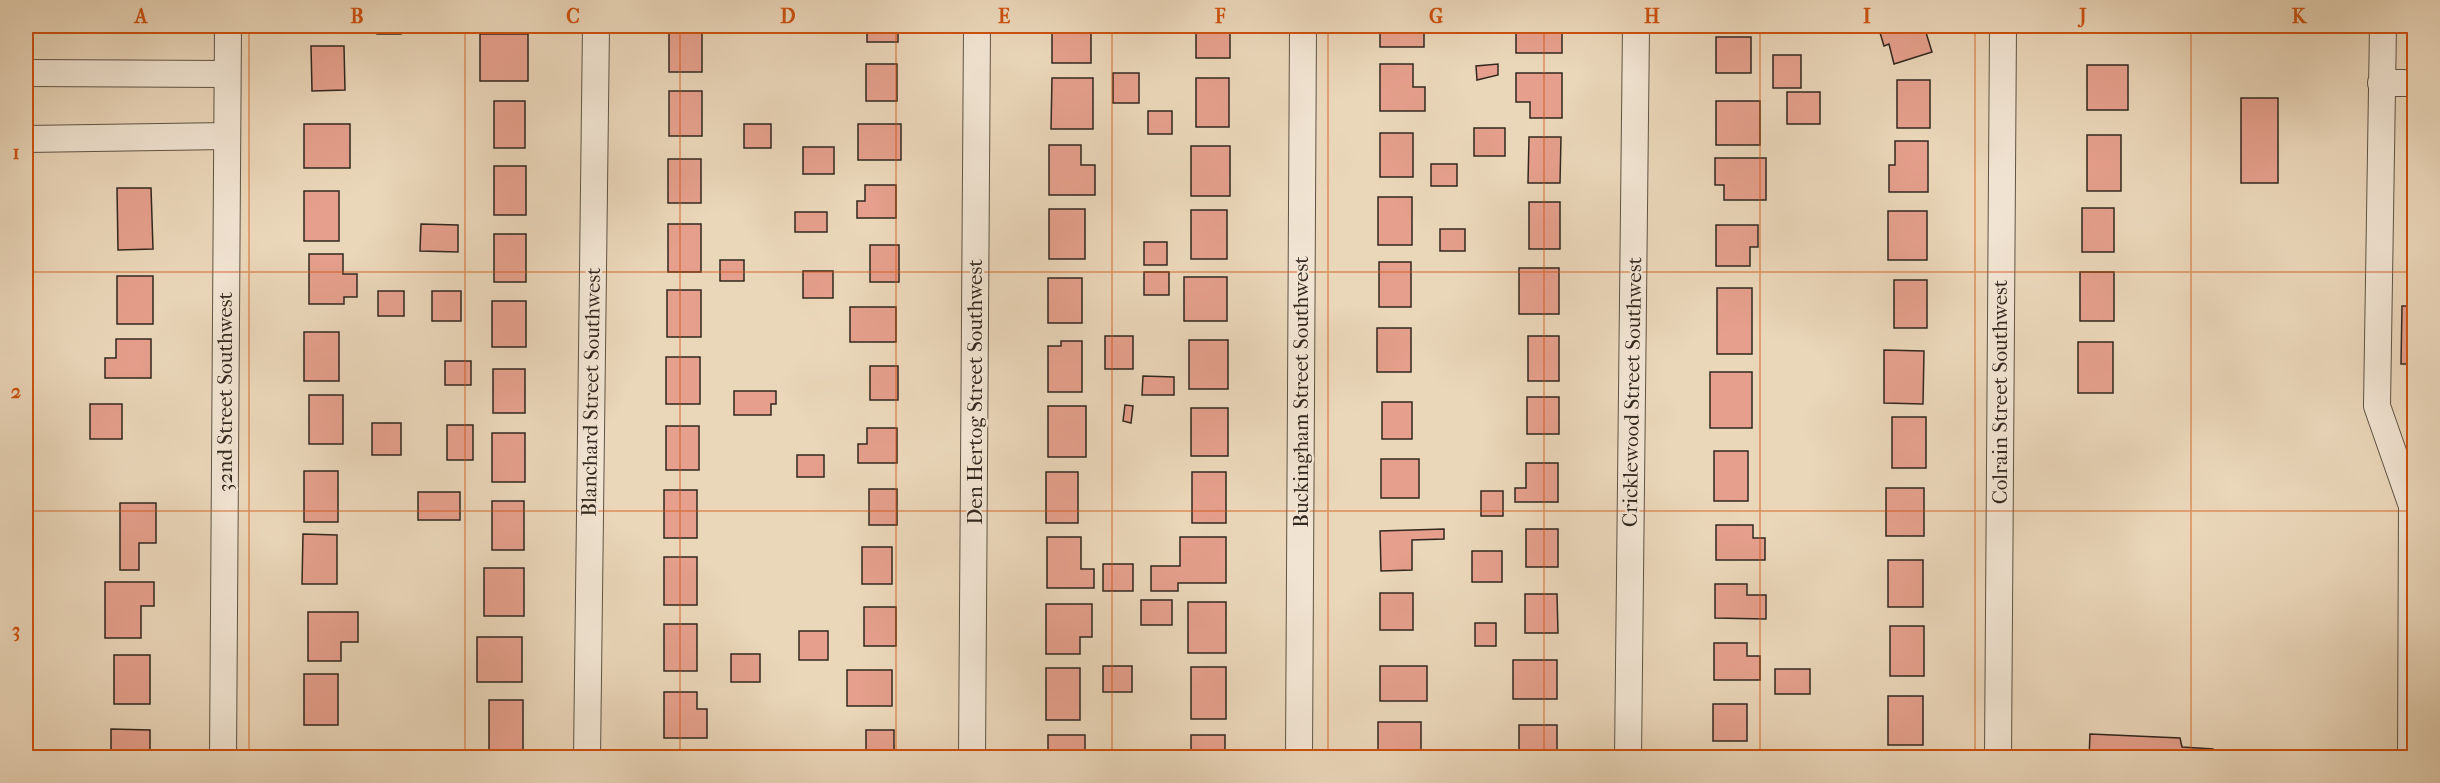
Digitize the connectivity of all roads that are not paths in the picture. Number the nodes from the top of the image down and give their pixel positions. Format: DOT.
graph roads {
  1 [pos="228,26"];
  2 [pos="596,26"];
  3 [pos="977,26"];
  4 [pos="1303,26"];
  5 [pos="1636,26"];
  6 [pos="2002,26"];
  7 [pos="2383,26"];
  8 [pos="26,73"];
  9 [pos="227,74"];
  10 [pos="2381,83"];
  11 [pos="2415,83"];
  12 [pos="227,136"];
  13 [pos="26,139"];
  14 [pos="2413,635"];
  15 [pos="222,758"];
  16 [pos="587,758"];
  17 [pos="972,758"];
  18 [pos="1299,758"];
  19 [pos="1628,758"];
  20 [pos="1998,758"];
  21 [pos="2411,758"];
  1 -- 9 [label="street, 32nd Street Southwest"];
  2 -- 16 [label="street, Blanchard Street Southwest"];
  3 -- 17 [label="street, Den Hertog Street Southwest"];
  4 -- 18 [label="street, Buckingham Street Southwest"];
  5 -- 19 [label="street, Cricklewood Street Southwest"];
  6 -- 20 [label="street, Colrain Street Southwest"];
  7 -- 10 [label="street"];
  8 -- 9 [label="street"];
  9 -- 12 [label="street, 32nd Street Southwest"];
  10 -- 11 [label="street"];
  10 -- 14 [label="street"];
  12 -- 13 [label="street"];
  12 -- 15 [label="street, 32nd Street Southwest"];
  14 -- 21 [label="street"];
}
